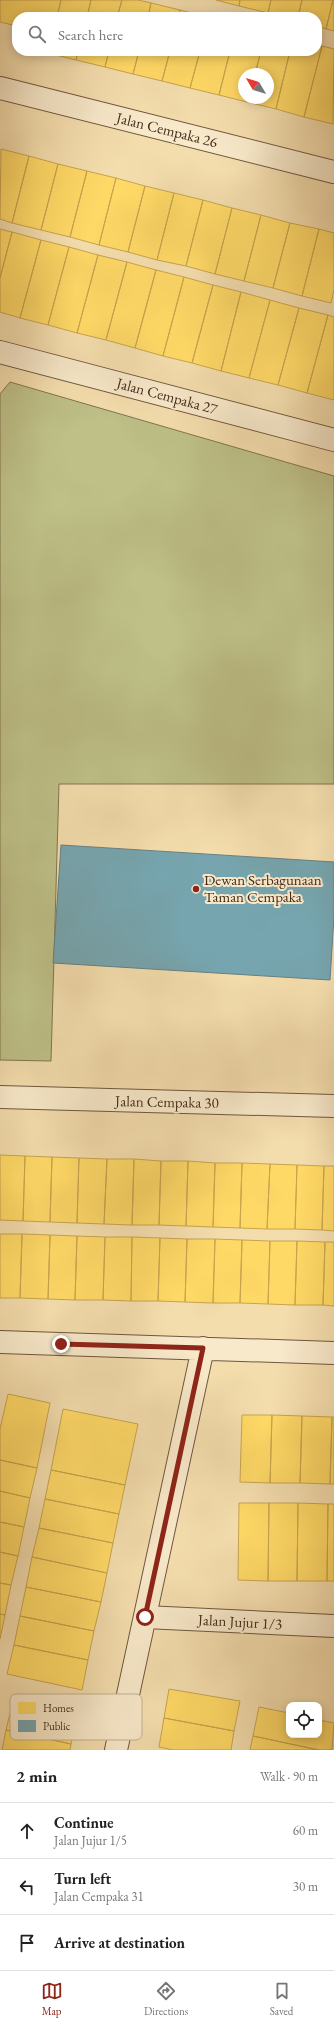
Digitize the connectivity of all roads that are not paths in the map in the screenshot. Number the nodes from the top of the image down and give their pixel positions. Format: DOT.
graph roads {
  1 [pos="0,88"];
  2 [pos="334,172"];
  3 [pos="0,352"];
  4 [pos="334,440"];
  5 [pos="0,1097"];
  6 [pos="334,1106"];
  7 [pos="0,1342"];
  8 [pos="203,1348"];
  9 [pos="334,1353"];
  10 [pos="145,1617"];
  11 [pos="334,1626"];
  12 [pos="128,1694"];
  13 [pos="118,1740"];
  14 [pos="116,1750"];
  1 -- 2 [label="street, Jalan Cempaka 26"];
  3 -- 4 [label="street, Jalan Cempaka 27"];
  5 -- 6 [label="street, Jalan Cempaka 30"];
  7 -- 8 [label="street"];
  8 -- 9 [label="street"];
  8 -- 10 [label="street"];
  10 -- 11 [label="street, Jalan Jujur 1/3"];
  10 -- 12 [label="street"];
  13 -- 14 [label="street"];
}
